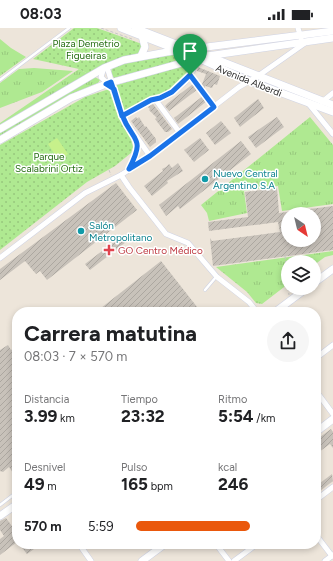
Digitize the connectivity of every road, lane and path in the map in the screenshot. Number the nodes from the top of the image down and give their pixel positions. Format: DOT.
graph roads {
  1 [pos="69,28"];
  2 [pos="101,28"];
  3 [pos="121,28"];
  4 [pos="135,28"];
  5 [pos="322,28"];
  6 [pos="333,31"];
  7 [pos="315,33"];
  8 [pos="139,38"];
  9 [pos="301,38"];
  10 [pos="333,38"];
  11 [pos="190,49"];
  12 [pos="179,50"];
  13 [pos="141,56"];
  14 [pos="207,56"];
  15 [pos="198,58"];
  16 [pos="105,68"];
  17 [pos="193,70"];
  18 [pos="190,75"];
  19 [pos="258,76"];
  20 [pos="0,80"];
  21 [pos="249,81"];
  22 [pos="110,85"];
  23 [pos="333,93"];
  24 [pos="155,98"];
  25 [pos="333,105"];
  26 [pos="214,107"];
  27 [pos="319,107"];
  28 [pos="333,112"];
  29 [pos="122,116"];
  30 [pos="0,129"];
  31 [pos="180,133"];
  32 [pos="333,134"];
  33 [pos="137,139"];
  34 [pos="0,140"];
  35 [pos="150,156"];
  36 [pos="129,169"];
  37 [pos="109,170"];
  38 [pos="121,174"];
  39 [pos="113,179"];
  40 [pos="0,258"];
  41 [pos="332,271"];
  42 [pos="217,277"];
  43 [pos="321,278"];
  44 [pos="205,290"];
  45 [pos="298,295"];
  46 [pos="253,307"];
  47 [pos="282,307"];
  48 [pos="333,345"];
  49 [pos="321,354"];
  50 [pos="321,398"];
  51 [pos="333,414"];
  52 [pos="333,419"];
  53 [pos="321,428"];
  54 [pos="333,487"];
  55 [pos="12,496"];
  56 [pos="321,496"];
  57 [pos="0,504"];
  58 [pos="12,508"];
  59 [pos="0,516"];
  60 [pos="321,541"];
  61 [pos="83,549"];
  62 [pos="158,549"];
  63 [pos="220,549"];
  64 [pos="250,549"];
  65 [pos="332,555"];
  66 [pos="91,561"];
  67 [pos="142,561"];
  68 [pos="228,561"];
  69 [pos="234,561"];
  70 [pos="324,561"];
  1 -- 20 [label="lane"];
  2 -- 8 [label="path"];
  3 -- 8 [label="main road, Avenida Alberdi"];
  4 -- 11 [label="main road, Avenida Alberdi"];
  5 -- 7 [label="street"];
  6 -- 7 [label="main road"];
  7 -- 9 [label="main road"];
  8 -- 12 [label="main road, Avenida Alberdi"];
  8 -- 13 [label="main road"];
  9 -- 10 [label="main road"];
  9 -- 11 [label="main road"];
  9 -- 14 [label="main road"];
  9 -- 19 [label="street"];
  11 -- 12 [label="main road"];
  11 -- 14 [label="main road, Avenida Alberdi"];
  12 -- 13 [label="main road"];
  12 -- 15 [label="main road, Avenida Alberdi"];
  13 -- 16 [label="main road"];
  14 -- 15 [label="main road"];
  14 -- 19 [label="main road, Avenida Alberdi"];
  15 -- 21 [label="main road, Avenida Alberdi"];
  15 -- 22 [label="main road"];
  16 -- 22 [label="street"];
  16 -- 22 [label="street"];
  16 -- 30 [label="main road"];
  17 -- 18 [label="street"];
  18 -- 24 [label="street"];
  18 -- 26 [label="path"];
  19 -- 21 [label="street"];
  19 -- 27 [label="main road, Avenida Alberdi"];
  21 -- 26 [label="street"];
  21 -- 27 [label="main road, Avenida Alberdi"];
  22 -- 29 [label="street"];
  22 -- 34 [label="main road"];
  23 -- 27 [label="street"];
  24 -- 29 [label="street"];
  24 -- 31 [label="street"];
  25 -- 27 [label="main road, Avenida Alberdi"];
  26 -- 31 [label="street"];
  27 -- 28 [label="main road, Avenida Alberdi"];
  27 -- 32 [label="street"];
  29 -- 33 [label="street"];
  31 -- 35 [label="street"];
  33 -- 35 [label="street"];
  33 -- 36 [label="street"];
  35 -- 36 [label="street"];
  36 -- 38 [label="street"];
  37 -- 39 [label="path"];
  38 -- 39 [label="street"];
  38 -- 42 [label="street"];
  39 -- 40 [label="street"];
  41 -- 43 [label="main road"];
  42 -- 44 [label="lane"];
  42 -- 46 [label="street"];
  45 -- 47 [label="main road"];
  48 -- 49 [label="street"];
  50 -- 51 [label="street"];
  52 -- 53 [label="main road"];
  54 -- 56 [label="street"];
  55 -- 57 [label="lane"];
  58 -- 59 [label="main road"];
  60 -- 65 [label="street"];
  61 -- 66 [label="street"];
  62 -- 67 [label="main road"];
  63 -- 68 [label="street"];
  64 -- 69 [label="street"];
  65 -- 70 [label="street"];
}
